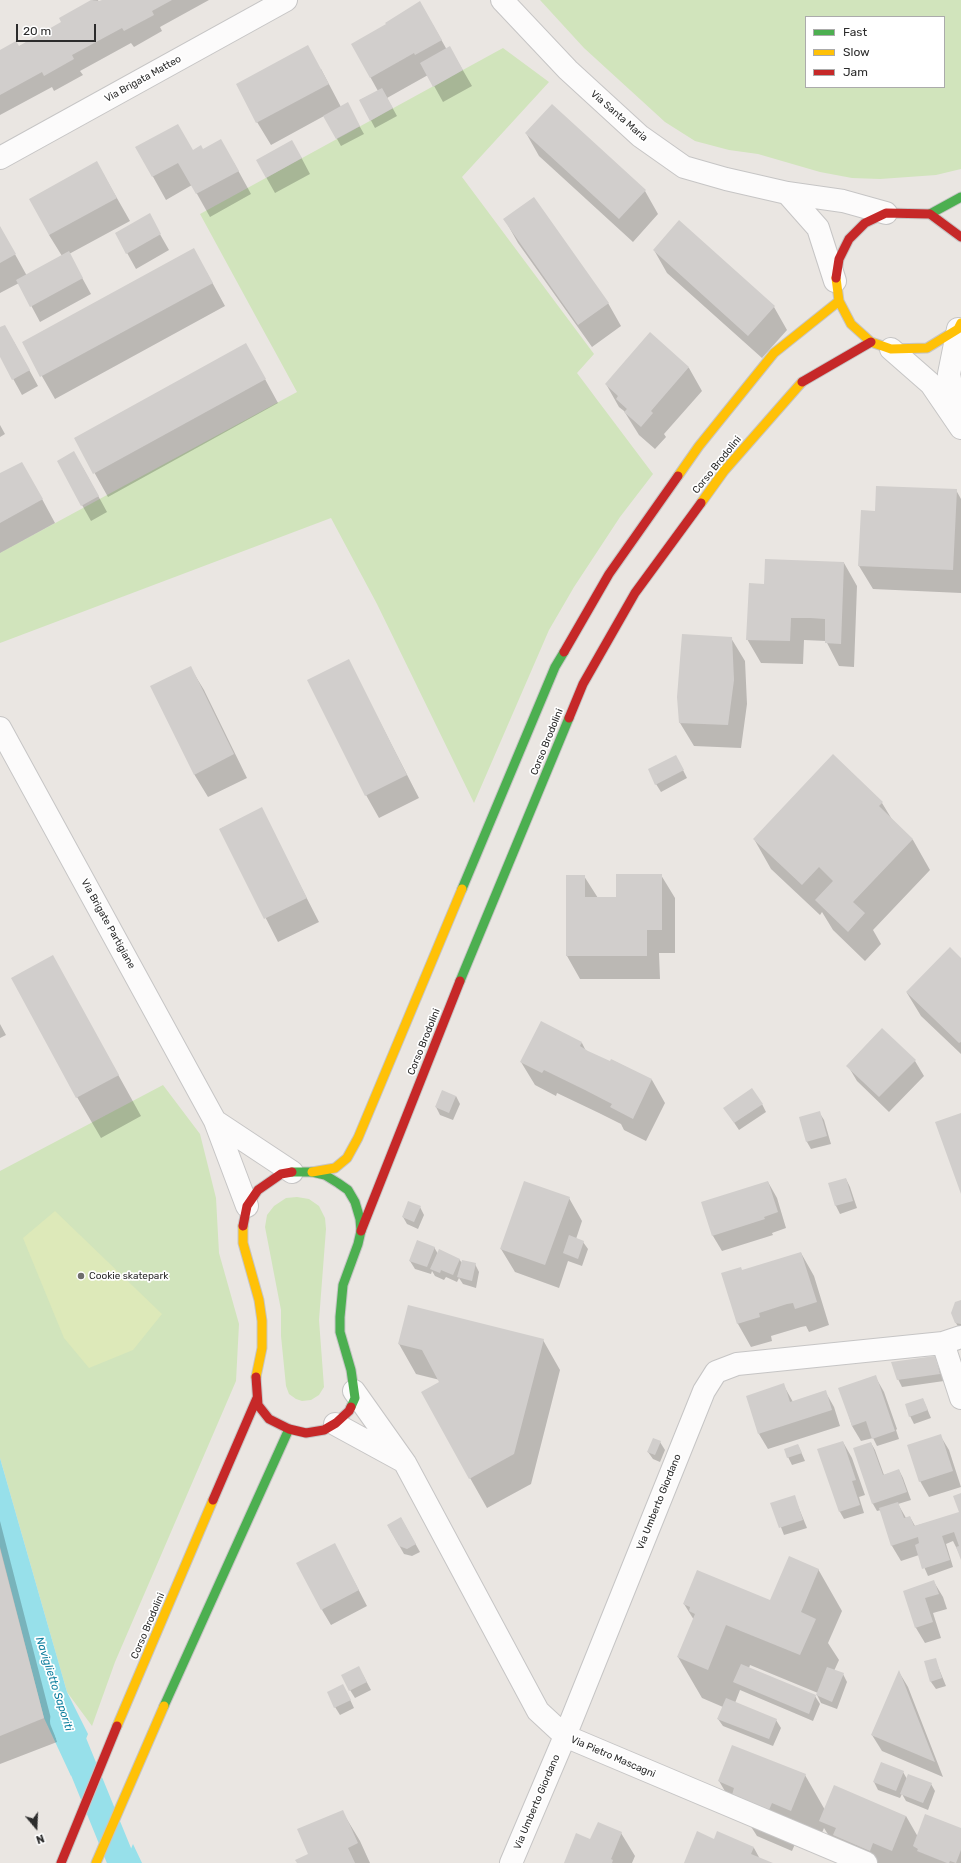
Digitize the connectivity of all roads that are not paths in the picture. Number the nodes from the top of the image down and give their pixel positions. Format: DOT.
graph roads {
  1 [pos="286,0"];
  2 [pos="502,0"];
  3 [pos="0,158"];
  4 [pos="787,193"];
  5 [pos="961,197"];
  6 [pos="886,213"];
  7 [pos="930,214"];
  8 [pos="961,237"];
  9 [pos="837,291"];
  10 [pos="959,326"];
  11 [pos="871,342"];
  12 [pos="891,349"];
  13 [pos="960,427"];
  14 [pos="0,728"];
  15 [pos="215,1121"];
  16 [pos="302,1172"];
  17 [pos="247,1206"];
  18 [pos="361,1231"];
  19 [pos="952,1340"];
  20 [pos="354,1391"];
  21 [pos="257,1398"];
  22 [pos="961,1398"];
  23 [pos="335,1424"];
  24 [pos="289,1429"];
  25 [pos="406,1463"];
  26 [pos="565,1736"];
  27 [pos="60,1863"];
  28 [pos="96,1863"];
  29 [pos="511,1863"];
  30 [pos="866,1863"];
  1 -- 3 [label="street, Via Brigata Matteo"];
  2 -- 4 [label="street, Via Santa Maria"];
  4 -- 6 [label="street, Via Santa Maria"];
  4 -- 9 [label="street"];
  5 -- 7 [label="main road"];
  6 -- 7 [label="main road"];
  6 -- 9 [label="main road"];
  7 -- 8 [label="main road"];
  9 -- 11 [label="main road"];
  9 -- 16 [label="main road, Corso Brodolini"];
  10 -- 12 [label="main road"];
  10 -- 13 [label="street"];
  11 -- 12 [label="main road"];
  11 -- 18 [label="main road, Corso Brodolini"];
  12 -- 13 [label="street"];
  14 -- 15 [label="street, Via Brigate Partigiane"];
  15 -- 16 [label="street, Via Brigate Partigiane"];
  15 -- 17 [label="street, Via Brigate Partigiane"];
  16 -- 17 [label="main road, Corso Brodolini"];
  16 -- 18 [label="main road, Corso Brodolini"];
  17 -- 21 [label="main road, Corso Brodolini"];
  18 -- 20 [label="main road, Corso Brodolini"];
  19 -- 22 [label="street"];
  19 -- 26 [label="street, Via Umberto Giordano"];
  20 -- 23 [label="main road, Corso Brodolini"];
  20 -- 25 [label="street, Via Pietro Mascagni"];
  21 -- 24 [label="main road, Corso Brodolini"];
  21 -- 27 [label="main road, Corso Brodolini"];
  23 -- 24 [label="main road, Corso Brodolini"];
  23 -- 25 [label="street"];
  24 -- 28 [label="main road"];
  25 -- 26 [label="street, Via Pietro Mascagni"];
  26 -- 29 [label="street, Via Umberto Giordano"];
  26 -- 30 [label="street, Via Pietro Mascagni"];
}
